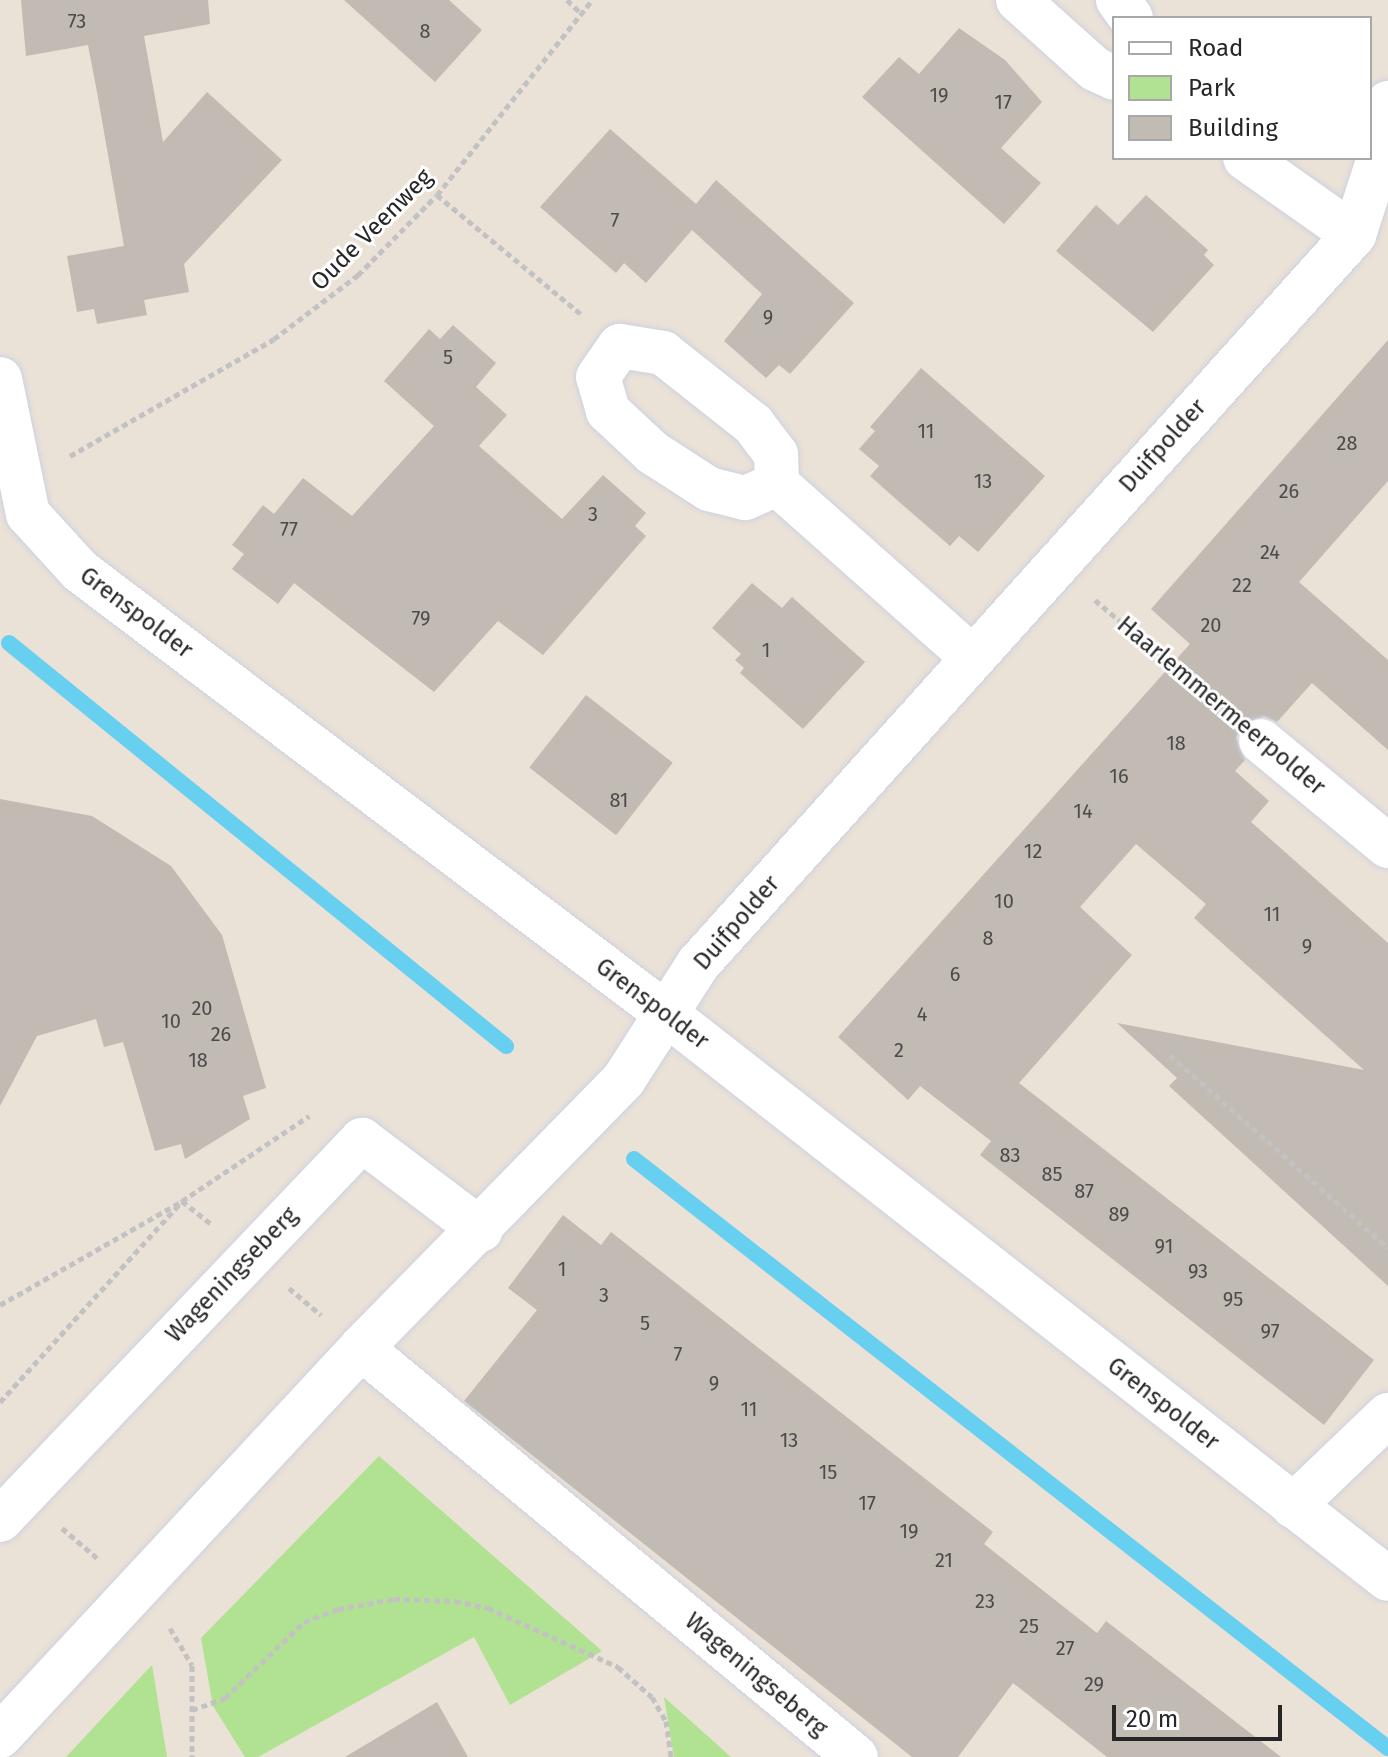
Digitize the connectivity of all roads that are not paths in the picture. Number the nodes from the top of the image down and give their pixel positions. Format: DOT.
graph roads {
  1 [pos="1018,0"];
  2 [pos="1112,77"];
  3 [pos="1388,103"];
  4 [pos="1248,160"];
  5 [pos="1354,235"];
  6 [pos="0,379"];
  7 [pos="777,484"];
  8 [pos="972,657"];
  9 [pos="1261,741"];
  10 [pos="1388,846"];
  11 [pos="669,1016"];
  12 [pos="481,1230"];
  13 [pos="361,1348"];
  14 [pos="1388,1415"];
  15 [pos="1293,1506"];
  16 [pos="0,1520"];
  17 [pos="1388,1579"];
  18 [pos="0,1736"];
  19 [pos="856,1757"];
  1 -- 2 [label="street"];
  3 -- 5 [label="street, Duifpolder"];
  4 -- 5 [label="street"];
  5 -- 8 [label="street, Duifpolder"];
  6 -- 11 [label="street, Grenspolder"];
  7 -- 7 [label="street"];
  7 -- 8 [label="street"];
  8 -- 11 [label="street, Duifpolder"];
  9 -- 10 [label="street, Haarlemmermeerpolder"];
  11 -- 12 [label="street"];
  11 -- 15 [label="street, Grenspolder"];
  12 -- 13 [label="street"];
  12 -- 16 [label="street, Wageningseberg"];
  13 -- 18 [label="street"];
  13 -- 19 [label="street, Wageningseberg"];
  14 -- 15 [label="street"];
  15 -- 17 [label="street, Grenspolder"];
}
